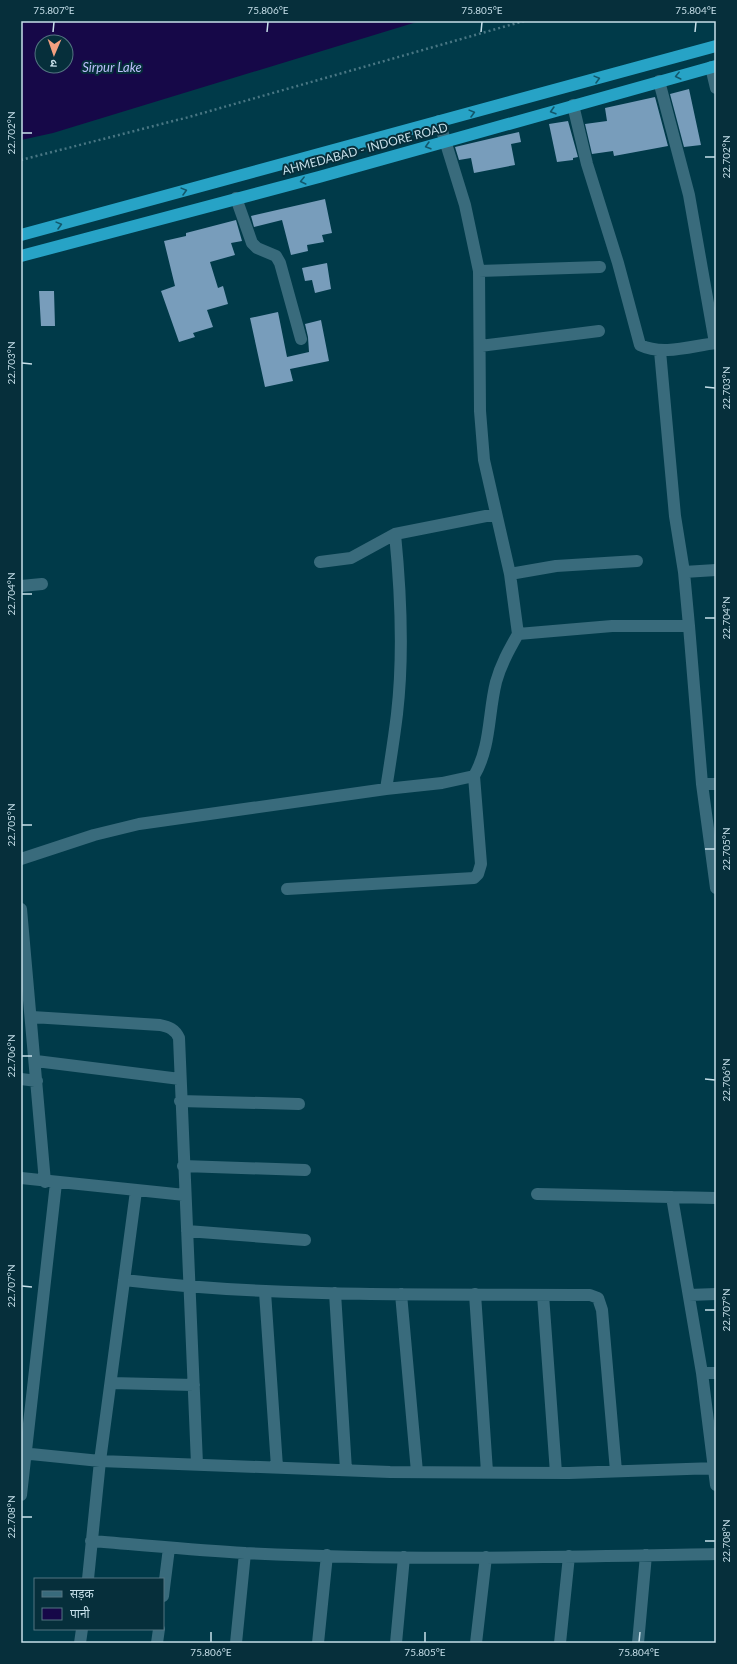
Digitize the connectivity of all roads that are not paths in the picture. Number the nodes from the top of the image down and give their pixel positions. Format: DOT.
graph roads {
  1 [pos="716,46"];
  2 [pos="713,66"];
  3 [pos="659,81"];
  4 [pos="716,88"];
  5 [pos="573,105"];
  6 [pos="439,121"];
  7 [pos="445,141"];
  8 [pos="236,198"];
  9 [pos="21,235"];
  10 [pos="21,256"];
  11 [pos="600,267"];
  12 [pos="479,271"];
  13 [pos="599,331"];
  14 [pos="301,339"];
  15 [pos="716,343"];
  16 [pos="480,346"];
  17 [pos="660,351"];
  18 [pos="496,514"];
  19 [pos="395,534"];
  20 [pos="637,561"];
  21 [pos="320,562"];
  22 [pos="716,570"];
  23 [pos="684,572"];
  24 [pos="510,574"];
  25 [pos="42,584"];
  26 [pos="21,586"];
  27 [pos="688,626"];
  28 [pos="518,634"];
  29 [pos="474,776"];
  30 [pos="702,784"];
  31 [pos="716,784"];
  32 [pos="386,789"];
  33 [pos="21,859"];
  34 [pos="716,888"];
  35 [pos="287,890"];
  36 [pos="21,910"];
  37 [pos="32,1017"];
  38 [pos="36,1061"];
  39 [pos="21,1079"];
  40 [pos="180,1079"];
  41 [pos="37,1081"];
  42 [pos="180,1100"];
  43 [pos="299,1104"];
  44 [pos="183,1166"];
  45 [pos="305,1170"];
  46 [pos="21,1178"];
  47 [pos="51,1182"];
  48 [pos="136,1191"];
  49 [pos="537,1194"];
  50 [pos="185,1195"];
  51 [pos="672,1197"];
  52 [pos="716,1198"];
  53 [pos="187,1231"];
  54 [pos="305,1240"];
  55 [pos="124,1280"];
  56 [pos="190,1288"];
  57 [pos="265,1292"];
  58 [pos="335,1293"];
  59 [pos="401,1294"];
  60 [pos="475,1294"];
  61 [pos="716,1294"];
  62 [pos="543,1295"];
  63 [pos="689,1295"];
  64 [pos="702,1373"];
  65 [pos="716,1373"];
  66 [pos="110,1383"];
  67 [pos="194,1385"];
  68 [pos="24,1453"];
  69 [pos="100,1461"];
  70 [pos="197,1464"];
  71 [pos="277,1467"];
  72 [pos="715,1468"];
  73 [pos="346,1470"];
  74 [pos="616,1471"];
  75 [pos="417,1472"];
  76 [pos="487,1472"];
  77 [pos="556,1473"];
  78 [pos="716,1485"];
  79 [pos="21,1495"];
  80 [pos="92,1541"];
  81 [pos="169,1548"];
  82 [pos="245,1553"];
  83 [pos="716,1554"];
  84 [pos="327,1555"];
  85 [pos="646,1555"];
  86 [pos="569,1556"];
  87 [pos="404,1557"];
  88 [pos="486,1557"];
  89 [pos="88,1578"];
  90 [pos="164,1588"];
  91 [pos="82,1630"];
  92 [pos="159,1630"];
  93 [pos="80,1643"];
  94 [pos="157,1643"];
  95 [pos="236,1643"];
  96 [pos="318,1643"];
  97 [pos="396,1643"];
  98 [pos="476,1643"];
  99 [pos="560,1643"];
  100 [pos="638,1643"];
  6 -- 1 [label="highway, AHMEDABAD - INDORE ROAD, one-way"];
  2 -- 3 [label="highway, AHMEDABAD - INDORE ROAD, one-way"];
  2 -- 4 [label="street"];
  3 -- 5 [label="highway, AHMEDABAD - INDORE ROAD"];
  3 -- 15 [label="street"];
  5 -- 7 [label="highway, AHMEDABAD - INDORE ROAD, one-way"];
  5 -- 17 [label="street"];
  6 -- 7 [label="street"];
  9 -- 6 [label="highway, AHMEDABAD - INDORE ROAD, one-way"];
  7 -- 8 [label="highway, AHMEDABAD - INDORE ROAD, one-way"];
  7 -- 12 [label="street"];
  8 -- 10 [label="highway, AHMEDABAD - INDORE ROAD"];
  8 -- 14 [label="street"];
  11 -- 12 [label="street"];
  12 -- 16 [label="street"];
  13 -- 16 [label="street"];
  15 -- 17 [label="street"];
  16 -- 18 [label="street"];
  17 -- 23 [label="street"];
  18 -- 19 [label="street"];
  18 -- 24 [label="street"];
  19 -- 21 [label="street"];
  19 -- 32 [label="street"];
  20 -- 24 [label="street"];
  22 -- 23 [label="street"];
  23 -- 27 [label="street"];
  24 -- 28 [label="street"];
  25 -- 26 [label="street"];
  27 -- 28 [label="street"];
  27 -- 30 [label="street"];
  28 -- 29 [label="street"];
  29 -- 32 [label="street"];
  29 -- 35 [label="street"];
  30 -- 31 [label="street"];
  30 -- 34 [label="street"];
  32 -- 33 [label="street"];
  36 -- 37 [label="street"];
  37 -- 38 [label="street"];
  37 -- 40 [label="street"];
  38 -- 40 [label="street"];
  38 -- 41 [label="street"];
  39 -- 41 [label="street"];
  40 -- 42 [label="street"];
  41 -- 47 [label="street"];
  42 -- 43 [label="street"];
  42 -- 44 [label="street"];
  44 -- 45 [label="street"];
  44 -- 50 [label="street"];
  46 -- 47 [label="street"];
  47 -- 48 [label="street"];
  47 -- 68 [label="street"];
  48 -- 50 [label="street"];
  48 -- 55 [label="street"];
  49 -- 51 [label="street"];
  50 -- 53 [label="street"];
  51 -- 52 [label="street"];
  51 -- 63 [label="street"];
  53 -- 54 [label="street"];
  53 -- 56 [label="street"];
  55 -- 56 [label="street"];
  55 -- 66 [label="street"];
  56 -- 57 [label="street"];
  56 -- 67 [label="street"];
  57 -- 58 [label="street"];
  57 -- 71 [label="street"];
  58 -- 59 [label="street"];
  58 -- 73 [label="street"];
  59 -- 60 [label="street"];
  59 -- 75 [label="street"];
  60 -- 62 [label="street"];
  60 -- 76 [label="street"];
  61 -- 63 [label="street"];
  62 -- 74 [label="street"];
  62 -- 77 [label="street"];
  63 -- 64 [label="street"];
  64 -- 65 [label="street"];
  64 -- 72 [label="street"];
  66 -- 67 [label="street"];
  66 -- 69 [label="street"];
  67 -- 70 [label="street"];
  68 -- 69 [label="street"];
  68 -- 79 [label="street"];
  69 -- 70 [label="street"];
  69 -- 80 [label="street"];
  70 -- 71 [label="street"];
  71 -- 73 [label="street"];
  72 -- 74 [label="street"];
  72 -- 78 [label="street"];
  73 -- 75 [label="street"];
  74 -- 77 [label="street"];
  75 -- 76 [label="street"];
  76 -- 77 [label="street"];
  80 -- 81 [label="street"];
  80 -- 89 [label="street"];
  81 -- 82 [label="street"];
  81 -- 90 [label="street"];
  82 -- 84 [label="street"];
  82 -- 95 [label="street"];
  83 -- 85 [label="street"];
  84 -- 87 [label="street"];
  84 -- 96 [label="street"];
  85 -- 86 [label="street"];
  85 -- 100 [label="street"];
  86 -- 88 [label="street"];
  86 -- 99 [label="street"];
  87 -- 88 [label="street"];
  87 -- 97 [label="street"];
  88 -- 98 [label="street"];
  91 -- 93 [label="street"];
  92 -- 94 [label="street"];
}
